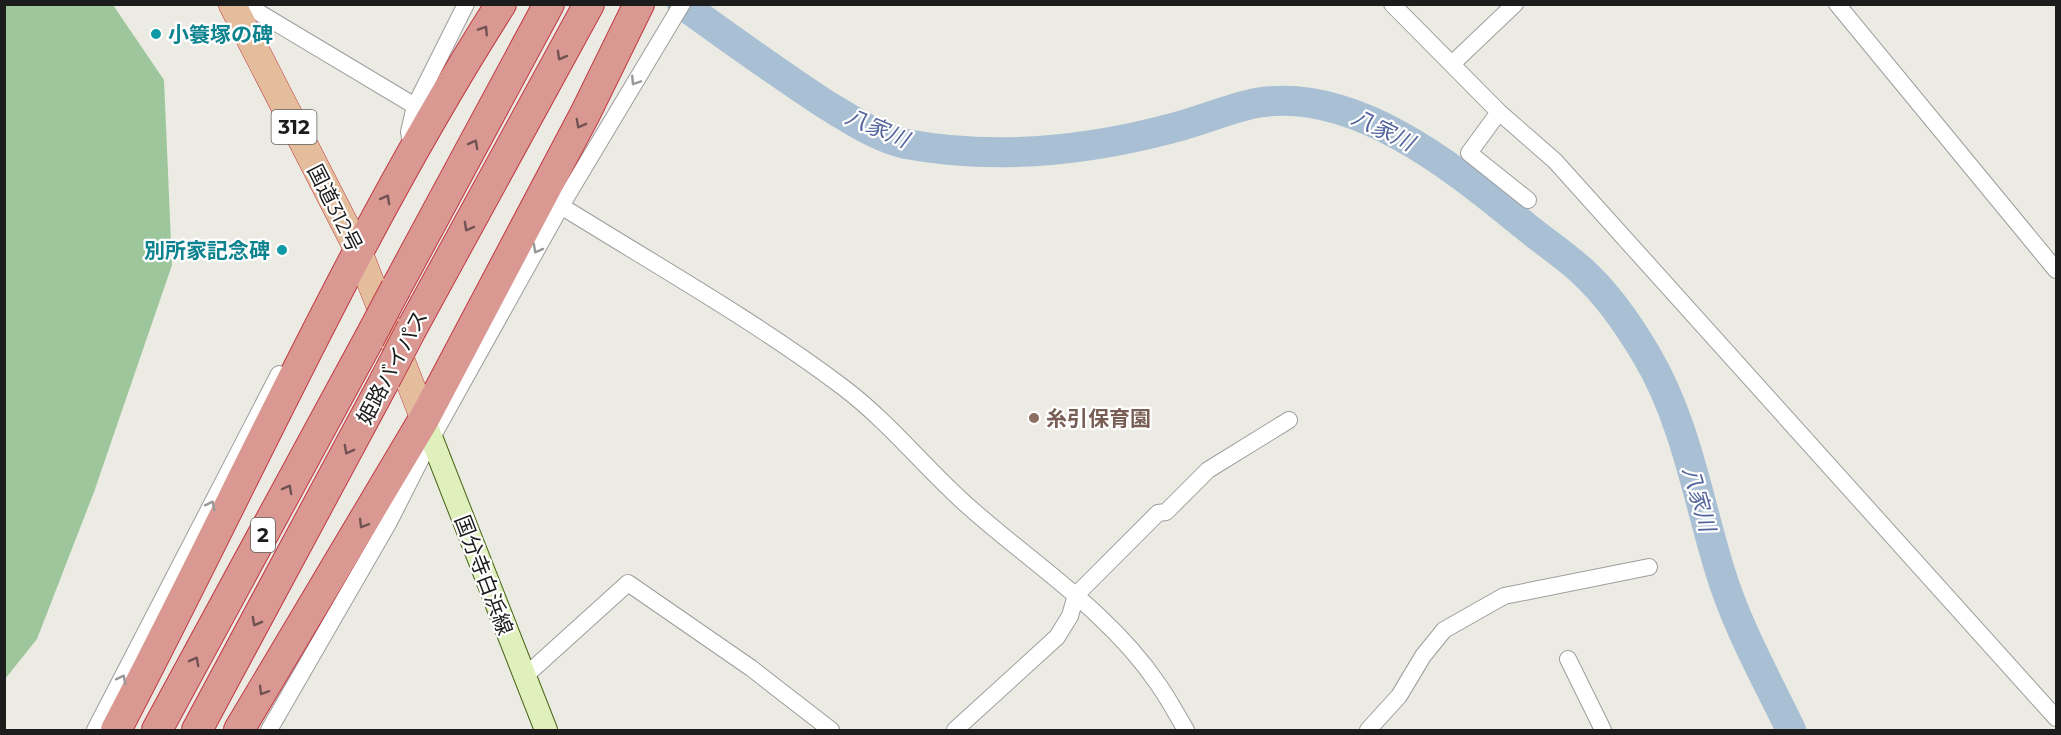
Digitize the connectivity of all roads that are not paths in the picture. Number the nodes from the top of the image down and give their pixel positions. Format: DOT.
graph roads {
  1 [pos="466,4"];
  2 [pos="501,4"];
  3 [pos="549,4"];
  4 [pos="590,4"];
  5 [pos="681,4"];
  6 [pos="1392,4"];
  7 [pos="1515,4"];
  8 [pos="1837,4"];
  9 [pos="233,6"];
  10 [pos="636,10"];
  11 [pos="1453,63"];
  12 [pos="415,106"];
  13 [pos="1499,112"];
  14 [pos="413,150"];
  15 [pos="1528,200"];
  16 [pos="561,206"];
  17 [pos="358,250"];
  18 [pos="2056,270"];
  19 [pos="1289,420"];
  20 [pos="427,429"];
  21 [pos="1648,567"];
  22 [pos="1076,595"];
  23 [pos="1568,658"];
  24 [pos="524,677"];
  25 [pos="2056,718"];
  26 [pos="95,730"];
  27 [pos="116,730"];
  28 [pos="157,730"];
  29 [pos="197,730"];
  30 [pos="239,730"];
  31 [pos="269,730"];
  32 [pos="546,730"];
  33 [pos="831,730"];
  34 [pos="955,730"];
  35 [pos="1186,730"];
  36 [pos="1368,730"];
  37 [pos="1603,730"];
  1 -- 12 [label="street"];
  14 -- 2 [label="highway, one-way"];
  28 -- 3 [label="highway, 姫路バイパス / 2, one-way, bridge"];
  4 -- 29 [label="highway, 姫路バイパス / 2, one-way, bridge"];
  5 -- 16 [label="street, one-way"];
  6 -- 11 [label="street"];
  7 -- 11 [label="street"];
  8 -- 18 [label="street"];
  9 -- 12 [label="street"];
  9 -- 17 [label="highway, 国道312号 / 312"];
  10 -- 20 [label="highway, one-way"];
  11 -- 13 [label="street"];
  12 -- 14 [label="street"];
  13 -- 15 [label="street"];
  13 -- 25 [label="street"];
  17 -- 14 [label="highway, one-way"];
  16 -- 20 [label="street, one-way"];
  16 -- 22 [label="street"];
  17 -- 20 [label="highway, 国道312号 / 312"];
  26 -- 17 [label="street, one-way"];
  17 -- 27 [label="highway"];
  19 -- 22 [label="street"];
  20 -- 24 [label="main road, 国分寺白浜線"];
  20 -- 30 [label="highway, one-way"];
  20 -- 31 [label="street"];
  21 -- 36 [label="street"];
  22 -- 34 [label="street"];
  22 -- 35 [label="street"];
  23 -- 37 [label="street"];
  24 -- 32 [label="main road, 国分寺白浜線"];
  24 -- 33 [label="street"];
}
